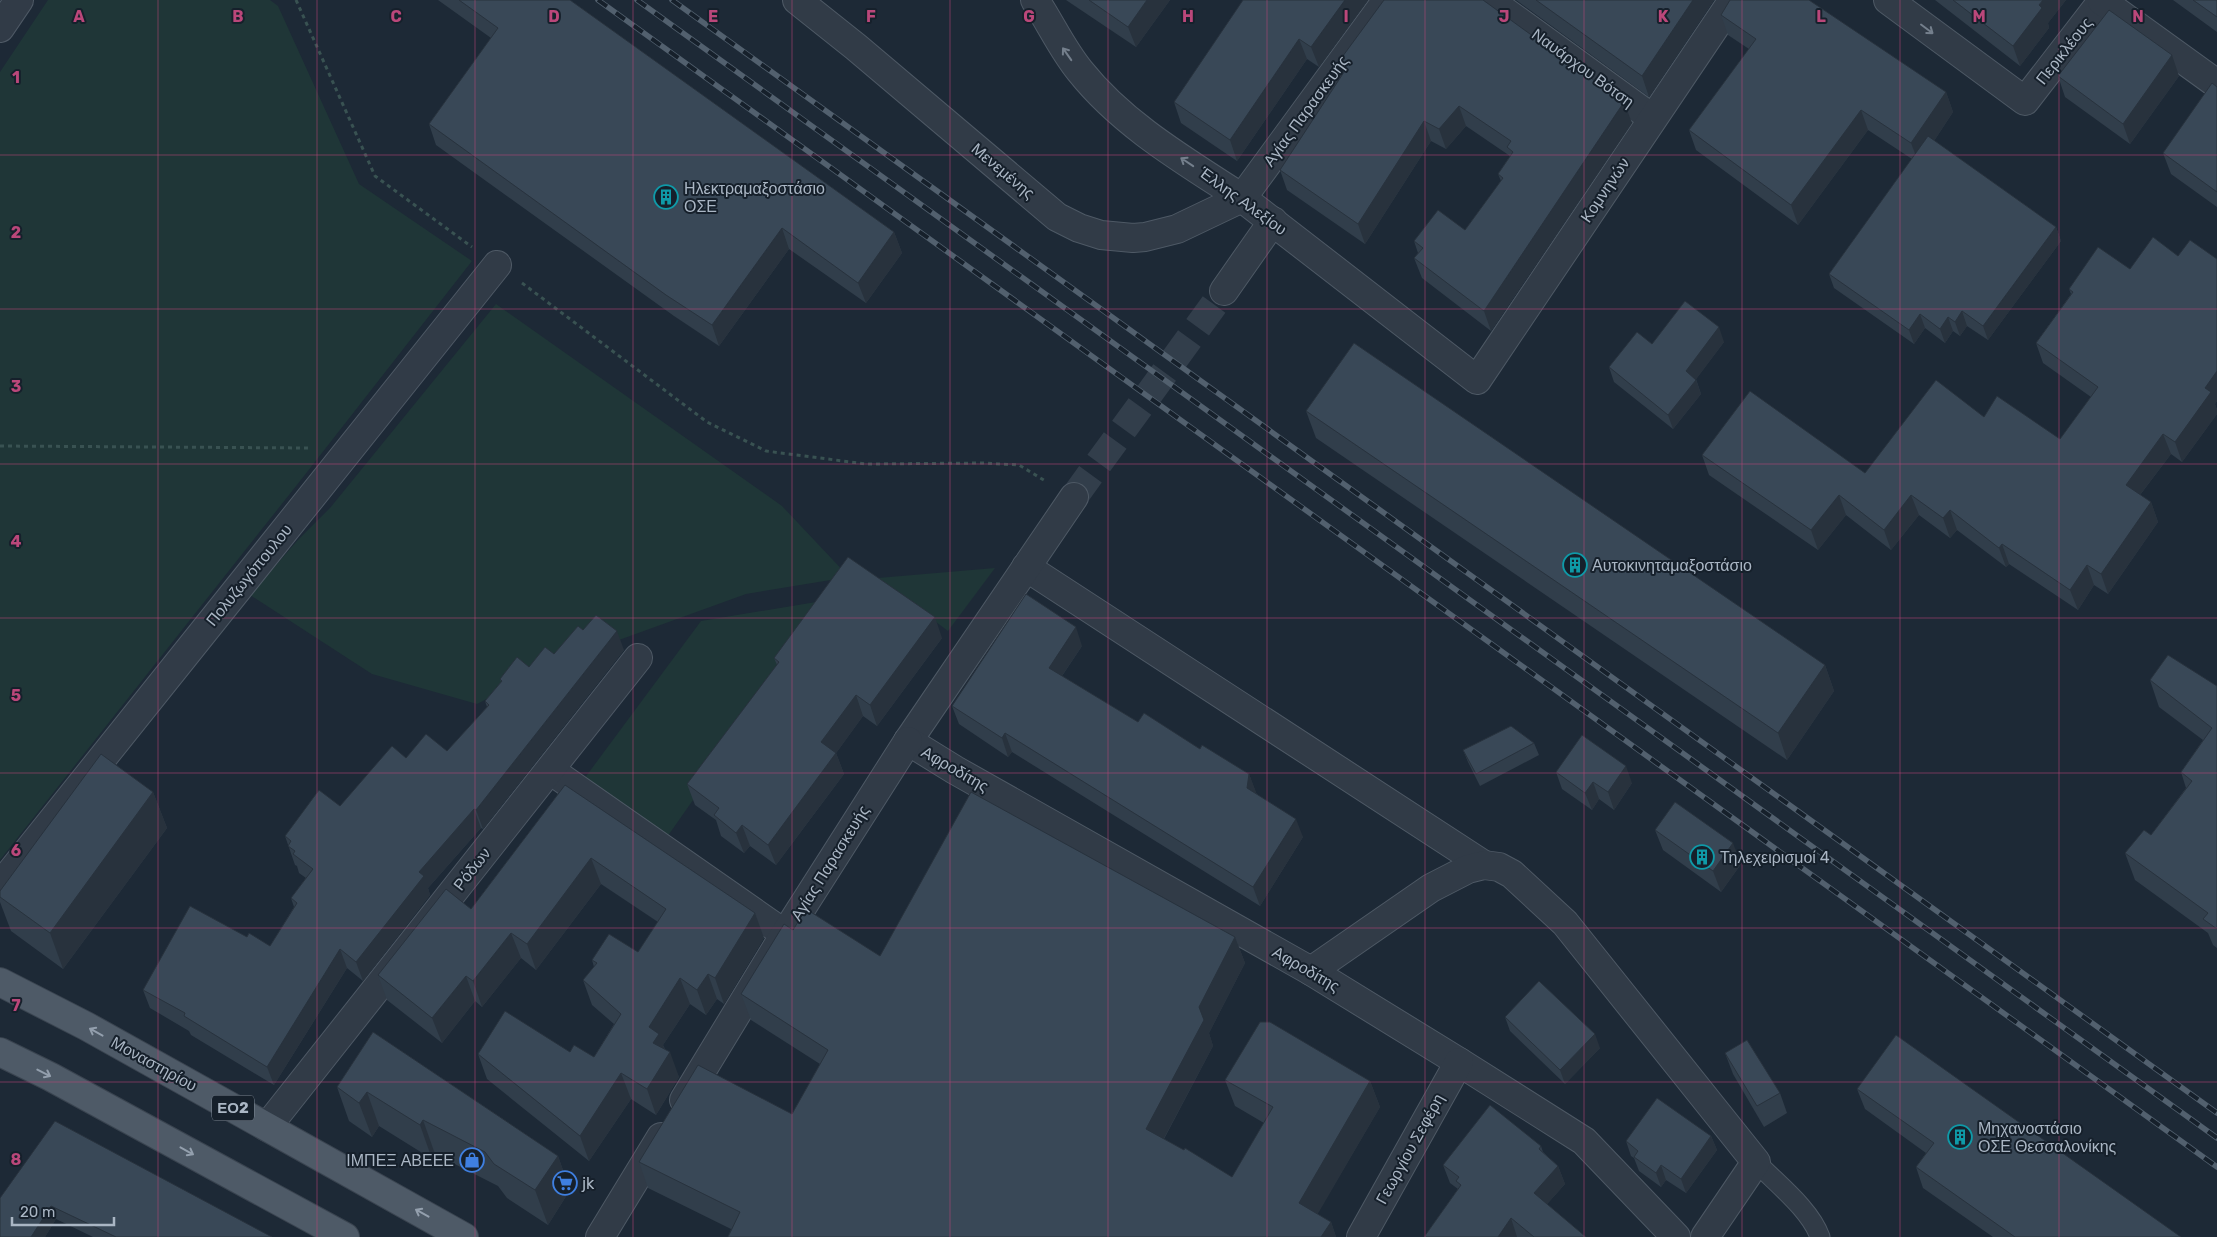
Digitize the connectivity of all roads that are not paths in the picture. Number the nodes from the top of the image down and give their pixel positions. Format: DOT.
graph roads {
  1 [pos="19,0"];
  2 [pos="796,0"];
  3 [pos="1035,0"];
  4 [pos="1388,0"];
  5 [pos="1489,0"];
  6 [pos="1733,0"];
  7 [pos="1888,0"];
  8 [pos="2102,0"];
  9 [pos="0,28"];
  10 [pos="2217,84"];
  11 [pos="1652,118"];
  12 [pos="1242,198"];
  13 [pos="1273,221"];
  14 [pos="497,265"];
  15 [pos="1224,291"];
  16 [pos="1477,380"];
  17 [pos="1074,497"];
  18 [pos="1026,567"];
  19 [pos="638,658"];
  20 [pos="908,741"];
  21 [pos="550,770"];
  22 [pos="1484,865"];
  23 [pos="0,886"];
  24 [pos="785,934"];
  25 [pos="1311,971"];
  26 [pos="0,982"];
  27 [pos="0,1052"];
  28 [pos="1460,1062"];
  29 [pos="267,1127"];
  30 [pos="1756,1162"];
  31 [pos="345,1237"];
  32 [pos="464,1237"];
  33 [pos="600,1237"];
  34 [pos="1361,1237"];
  35 [pos="1676,1237"];
  36 [pos="1705,1237"];
  37 [pos="1820,1237"];
  1 -- 9 [label="street"];
  2 -- 12 [label="street, Μενεμένης"];
  12 -- 3 [label="street, Έλλης Αλεξίου, one-way"];
  4 -- 12 [label="street, Αγίας Παρασκευής"];
  5 -- 11 [label="street, Ναυάρχου Βότση"];
  6 -- 11 [label="street, Κομνηνών"];
  7 -- 8 [label="street, Περικλέους, one-way"];
  8 -- 10 [label="street"];
  11 -- 16 [label="street, Κομνηνών"];
  12 -- 13 [label="street, Έλλης Αλεξίου"];
  13 -- 15 [label="street"];
  13 -- 16 [label="street, Έλλης Αλεξίου"];
  14 -- 23 [label="street, Πολυζωγόπουλου"];
  17 -- 18 [label="street, Αγίας Παρασκευής"];
  18 -- 20 [label="street, Αγίας Παρασκευής"];
  18 -- 22 [label="street"];
  19 -- 21 [label="street, Ρόδων"];
  20 -- 24 [label="street, Αγίας Παρασκευής"];
  20 -- 25 [label="street, Αφροδίτης"];
  21 -- 24 [label="street"];
  21 -- 29 [label="street, Ρόδων"];
  22 -- 25 [label="street"];
  22 -- 30 [label="street"];
  24 -- 33 [label="street, Αγίας Παρασκευής"];
  25 -- 28 [label="street, Αφροδίτης"];
  29 -- 26 [label="main road, Μοναστηρίου / ΕΟ2, one-way"];
  27 -- 31 [label="main road, one-way"];
  28 -- 34 [label="street, Γεωργίου Σεφέρη"];
  28 -- 35 [label="street, Αφροδίτης"];
  32 -- 29 [label="main road, Μοναστηρίου / ΕΟ2, one-way"];
  30 -- 36 [label="street"];
  30 -- 37 [label="lane"];
}
